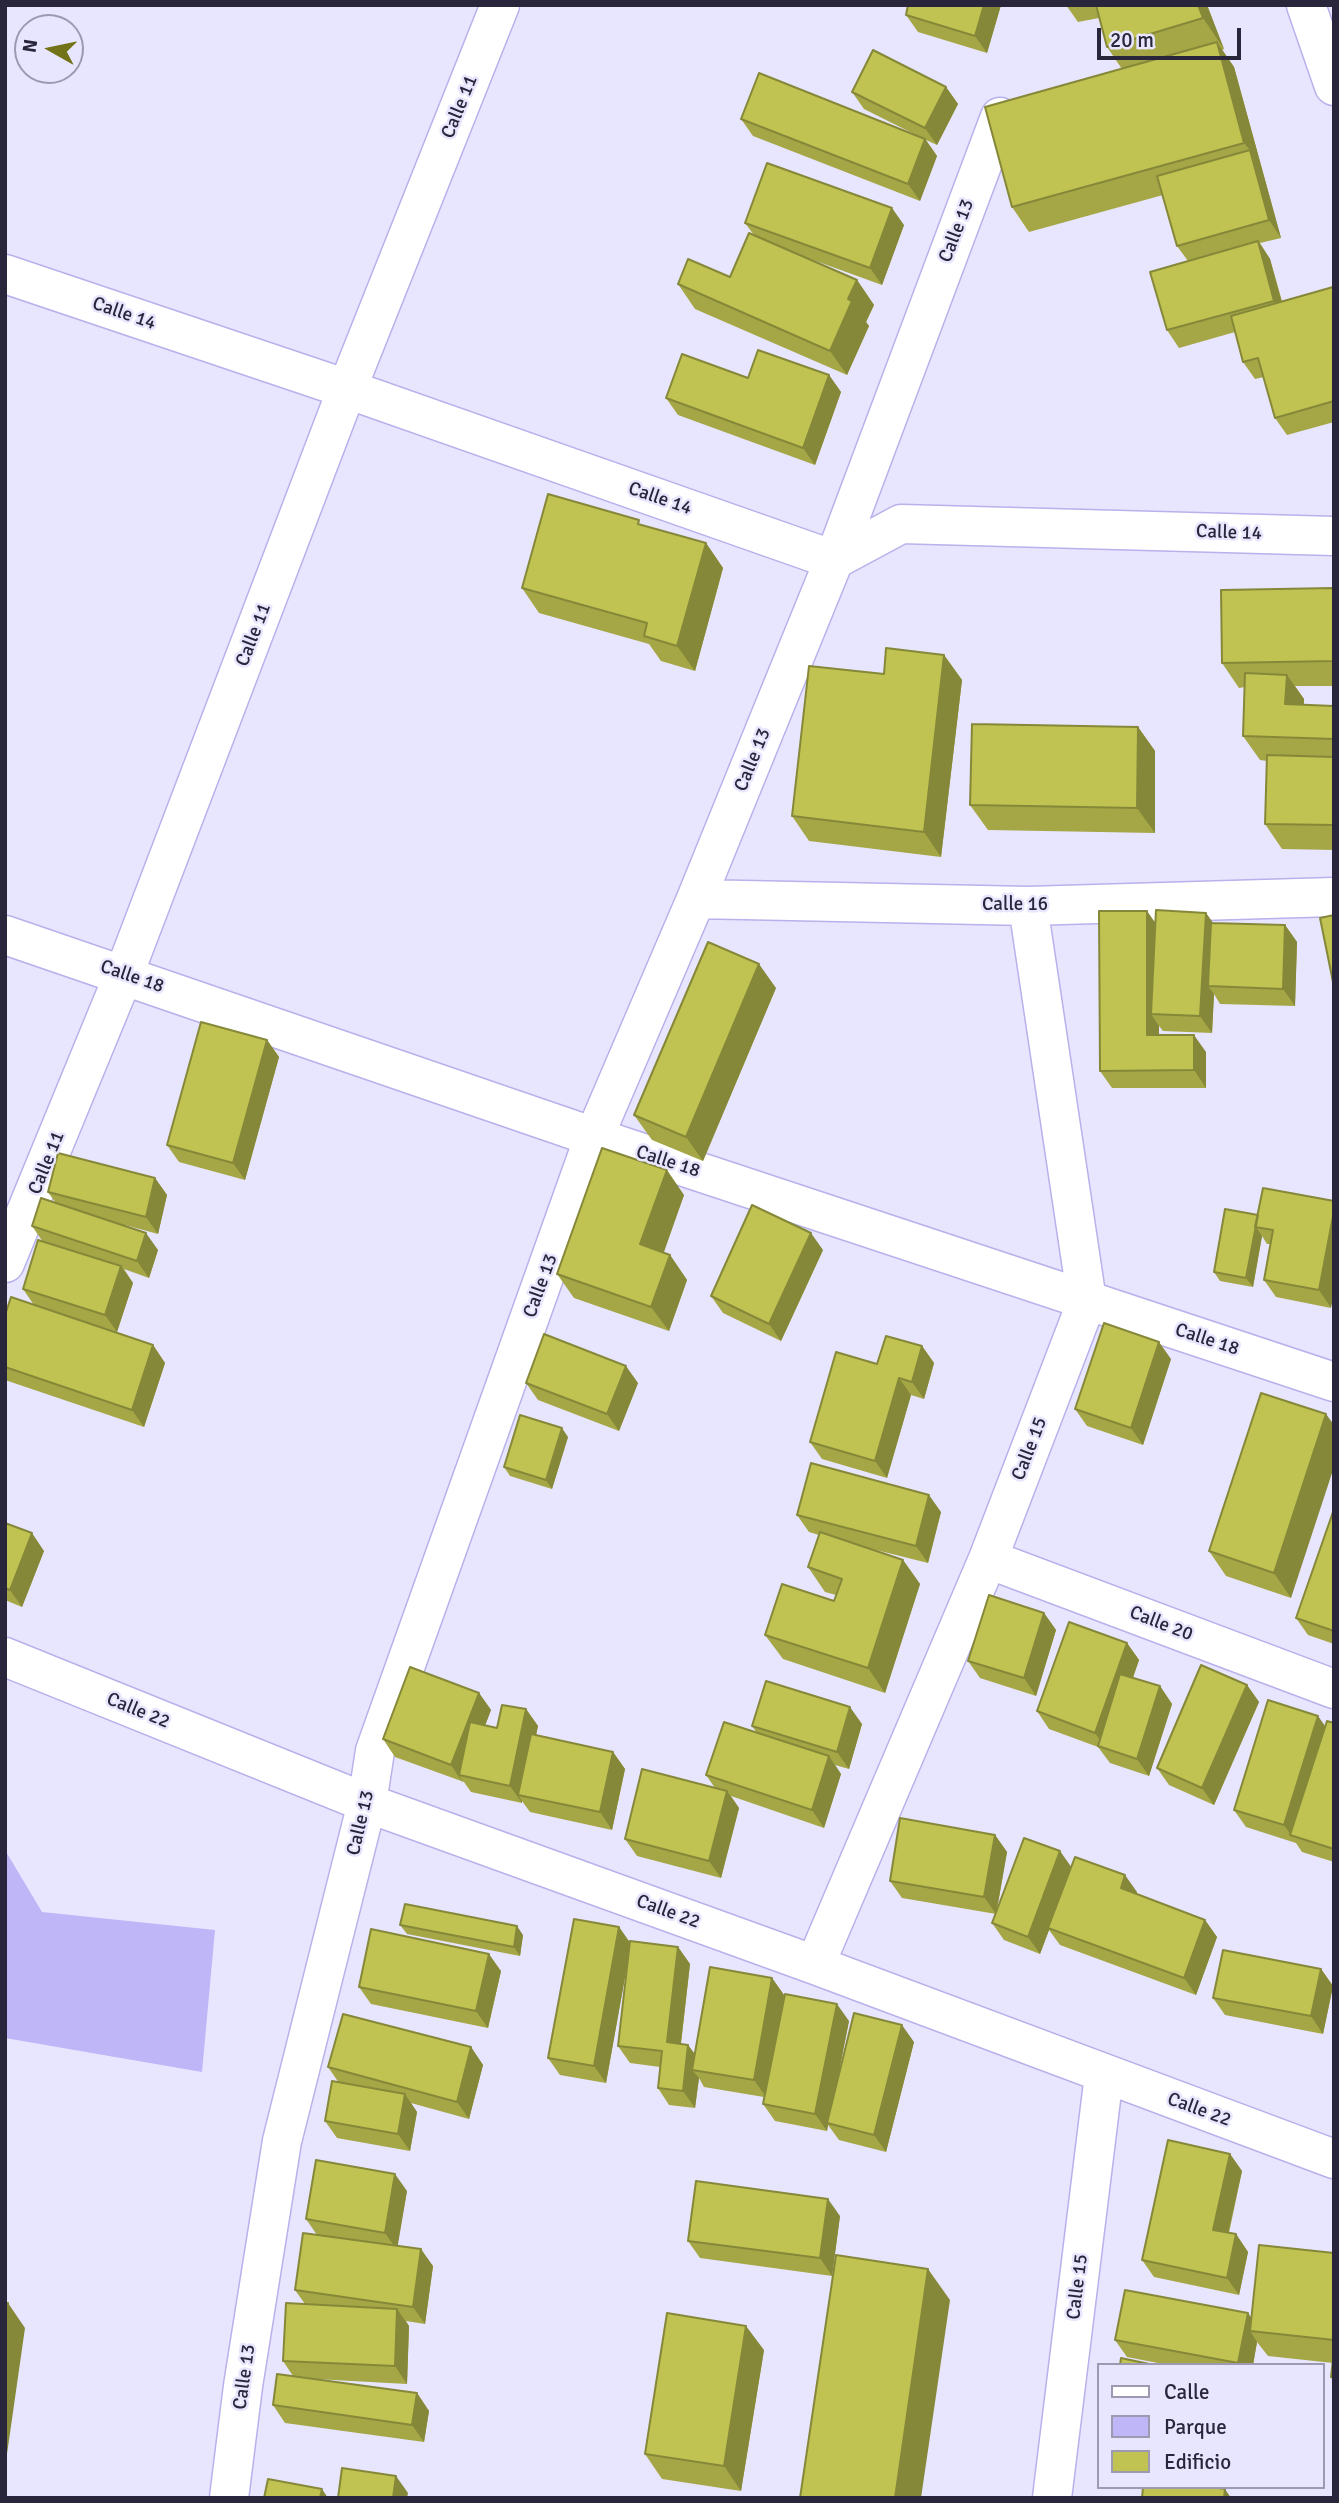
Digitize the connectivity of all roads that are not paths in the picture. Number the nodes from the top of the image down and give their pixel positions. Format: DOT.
graph roads {
  1 [pos="500,5"];
  2 [pos="1306,5"];
  3 [pos="1334,86"];
  4 [pos="1000,117"];
  5 [pos="5,274"];
  6 [pos="348,389"];
  7 [pos="1334,536"];
  8 [pos="834,560"];
  9 [pos="1334,897"];
  10 [pos="696,899"];
  11 [pos="1028,906"];
  12 [pos="5,935"];
  13 [pos="124,974"];
  14 [pos="594,1137"];
  15 [pos="5,1263"];
  16 [pos="1087,1301"];
  17 [pos="1334,1382"];
  18 [pos="988,1559"];
  19 [pos="5,1657"];
  20 [pos="1334,1689"];
  21 [pos="367,1803"];
  22 [pos="815,1965"];
  23 [pos="1104,2075"];
  24 [pos="1334,2160"];
  25 [pos="229,2498"];
  26 [pos="1052,2498"];
  1 -- 6 [label="main road, Calle 11"];
  2 -- 3 [label="main road"];
  4 -- 8 [label="main road, Calle 13"];
  5 -- 6 [label="main road, Calle 14"];
  6 -- 8 [label="main road, Calle 14"];
  6 -- 13 [label="main road, Calle 11"];
  7 -- 8 [label="main road, Calle 14"];
  8 -- 10 [label="main road, Calle 13"];
  9 -- 11 [label="main road, Calle 16"];
  10 -- 11 [label="main road, Calle 16"];
  10 -- 14 [label="main road, Calle 13"];
  11 -- 16 [label="main road, Calle 15"];
  12 -- 13 [label="main road, Calle 18"];
  13 -- 14 [label="main road, Calle 18"];
  13 -- 15 [label="main road, Calle 11"];
  14 -- 16 [label="main road, Calle 18"];
  14 -- 21 [label="main road, Calle 13"];
  16 -- 17 [label="main road, Calle 18"];
  16 -- 18 [label="main road, Calle 15"];
  18 -- 20 [label="main road, Calle 20"];
  18 -- 22 [label="main road, Calle 15"];
  19 -- 21 [label="main road, Calle 22"];
  21 -- 22 [label="main road, Calle 22"];
  21 -- 25 [label="main road, Calle 13"];
  22 -- 23 [label="main road, Calle 22"];
  23 -- 24 [label="main road, Calle 22"];
  23 -- 26 [label="main road, Calle 15"];
}
